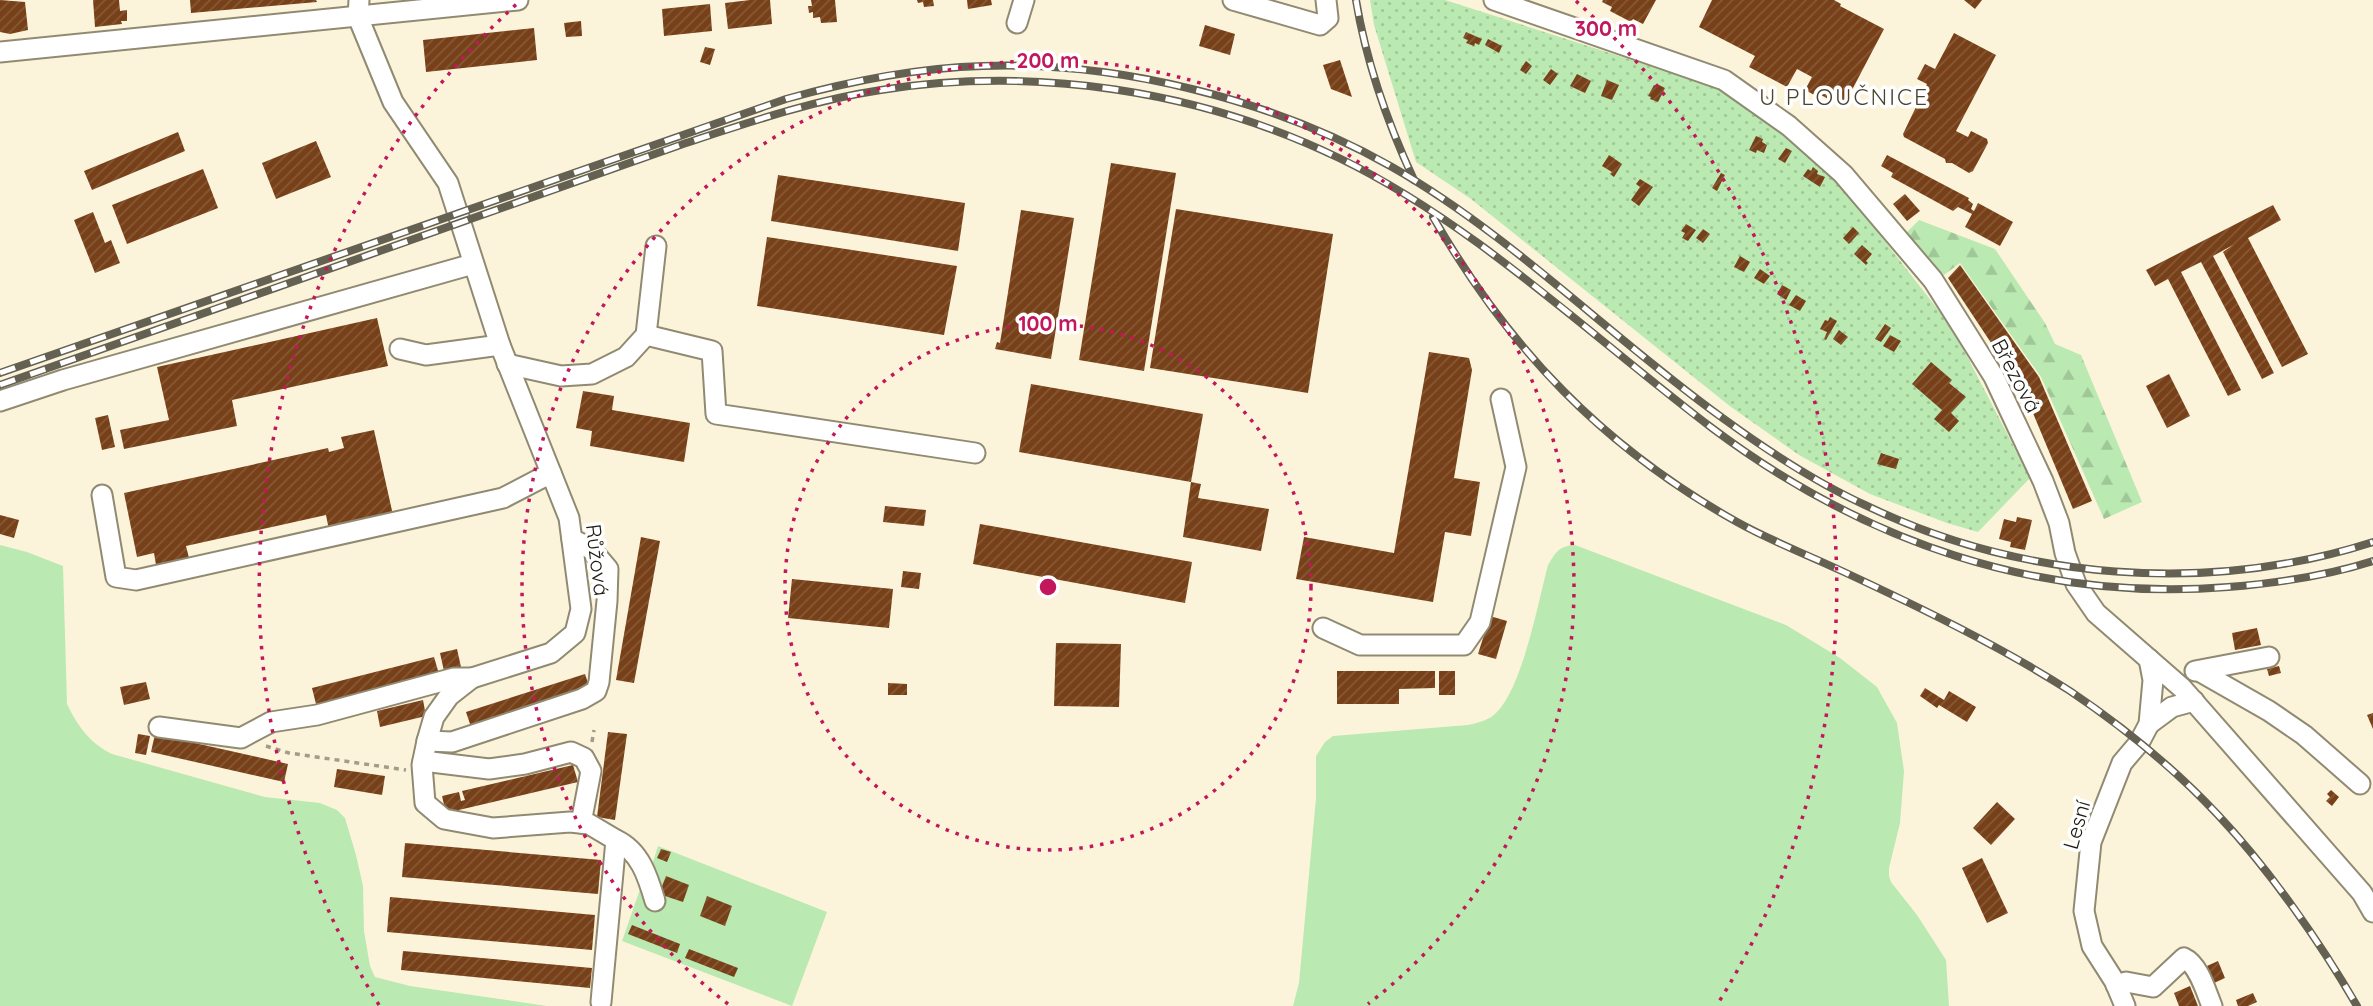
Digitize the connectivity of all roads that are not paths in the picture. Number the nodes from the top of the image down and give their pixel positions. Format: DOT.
graph roads {
  1 [pos="518,0"];
  2 [pos="1024,0"];
  3 [pos="1233,0"];
  4 [pos="1326,0"];
  5 [pos="1494,0"];
  6 [pos="359,9"];
  7 [pos="1017,23"];
  8 [pos="0,52"];
  9 [pos="656,246"];
  10 [pos="473,264"];
  11 [pos="646,335"];
  12 [pos="500,345"];
  13 [pos="400,349"];
  14 [pos="508,364"];
  15 [pos="1501,399"];
  16 [pos="0,401"];
  17 [pos="975,453"];
  18 [pos="551,473"];
  19 [pos="102,495"];
  20 [pos="572,539"];
  21 [pos="1322,628"];
  22 [pos="2269,657"];
  23 [pos="2149,659"];
  24 [pos="2199,670"];
  25 [pos="2168,676"];
  26 [pos="472,678"];
  27 [pos="2194,701"];
  28 [pos="2149,724"];
  29 [pos="159,727"];
  30 [pos="427,741"];
  31 [pos="423,764"];
  32 [pos="2360,784"];
  33 [pos="581,823"];
  34 [pos="615,840"];
  35 [pos="655,901"];
  36 [pos="2373,912"];
  37 [pos="2116,985"];
  38 [pos="601,1002"];
  39 [pos="2125,1006"];
  40 [pos="2212,1006"];
  1 -- 6 [label="street"];
  2 -- 7 [label="street"];
  3 -- 4 [label="street"];
  5 -- 23 [label="street, Březová"];
  6 -- 8 [label="street"];
  6 -- 10 [label="street, Růžová"];
  9 -- 11 [label="street"];
  10 -- 12 [label="street, Růžová"];
  10 -- 16 [label="street"];
  11 -- 14 [label="street"];
  11 -- 17 [label="street"];
  12 -- 13 [label="street"];
  12 -- 14 [label="street, Růžová"];
  14 -- 18 [label="street, Růžová"];
  15 -- 21 [label="street"];
  18 -- 19 [label="street"];
  18 -- 20 [label="street, Růžová"];
  20 -- 26 [label="street, Růžová"];
  20 -- 30 [label="street"];
  22 -- 24 [label="street"];
  23 -- 25 [label="street, Březová"];
  23 -- 28 [label="street, Lesní"];
  24 -- 25 [label="street"];
  24 -- 32 [label="street"];
  25 -- 27 [label="street, Březová"];
  26 -- 29 [label="street"];
  26 -- 30 [label="street, Růžová"];
  27 -- 28 [label="street"];
  27 -- 36 [label="street, Březová"];
  28 -- 37 [label="street, Lesní"];
  30 -- 31 [label="street, Růžová"];
  31 -- 33 [label="street, Růžová"];
  31 -- 33 [label="street"];
  33 -- 34 [label="street, Růžová"];
  34 -- 35 [label="street, Růžová"];
  34 -- 38 [label="street"];
  37 -- 39 [label="street, Lesní"];
  37 -- 40 [label="street"];
}
